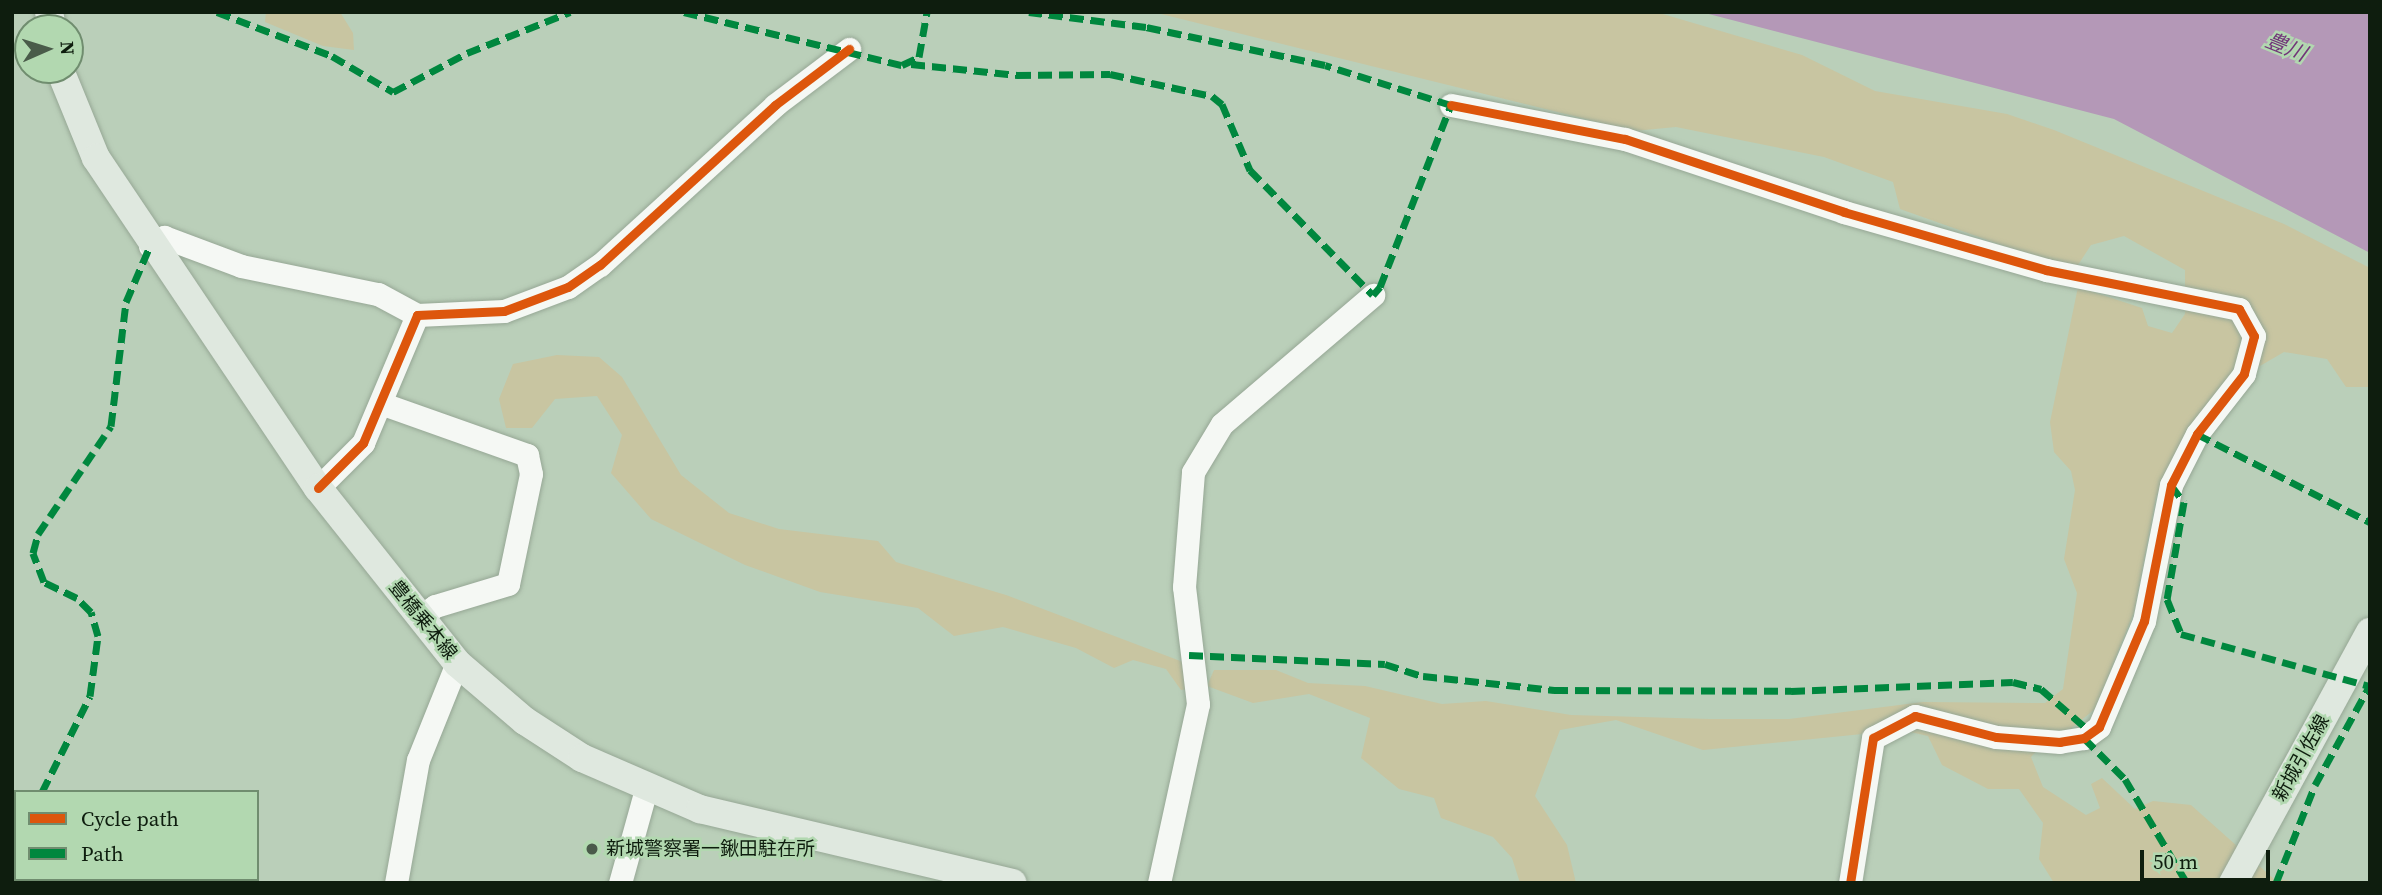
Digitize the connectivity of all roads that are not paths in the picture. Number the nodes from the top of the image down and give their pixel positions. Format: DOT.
graph roads {
  1 [pos="849,49"];
  2 [pos="66,84"];
  3 [pos="1451,105"];
  4 [pos="150,246"];
  5 [pos="1373,295"];
  6 [pos="417,314"];
  7 [pos="383,404"];
  8 [pos="318,488"];
  9 [pos="420,617"];
  10 [pos="2370,632"];
  11 [pos="457,663"];
  12 [pos="646,789"];
  13 [pos="396,883"];
  14 [pos="620,883"];
  15 [pos="1012,883"];
  16 [pos="1159,883"];
  17 [pos="1850,883"];
  18 [pos="2233,883"];
  1 -- 6 [label="street"];
  2 -- 4 [label="main road, 豊橋乗本線"];
  3 -- 17 [label="street"];
  4 -- 6 [label="street"];
  4 -- 8 [label="main road, 豊橋乗本線"];
  5 -- 16 [label="street"];
  6 -- 7 [label="street"];
  7 -- 8 [label="street"];
  7 -- 9 [label="street"];
  8 -- 9 [label="main road, 豊橋乗本線"];
  9 -- 11 [label="main road, 豊橋乗本線"];
  10 -- 18 [label="main road, 新城引佐線"];
  11 -- 12 [label="main road, 豊橋乗本線"];
  11 -- 13 [label="street"];
  12 -- 14 [label="street"];
  12 -- 15 [label="main road, 豊橋乗本線"];
}
